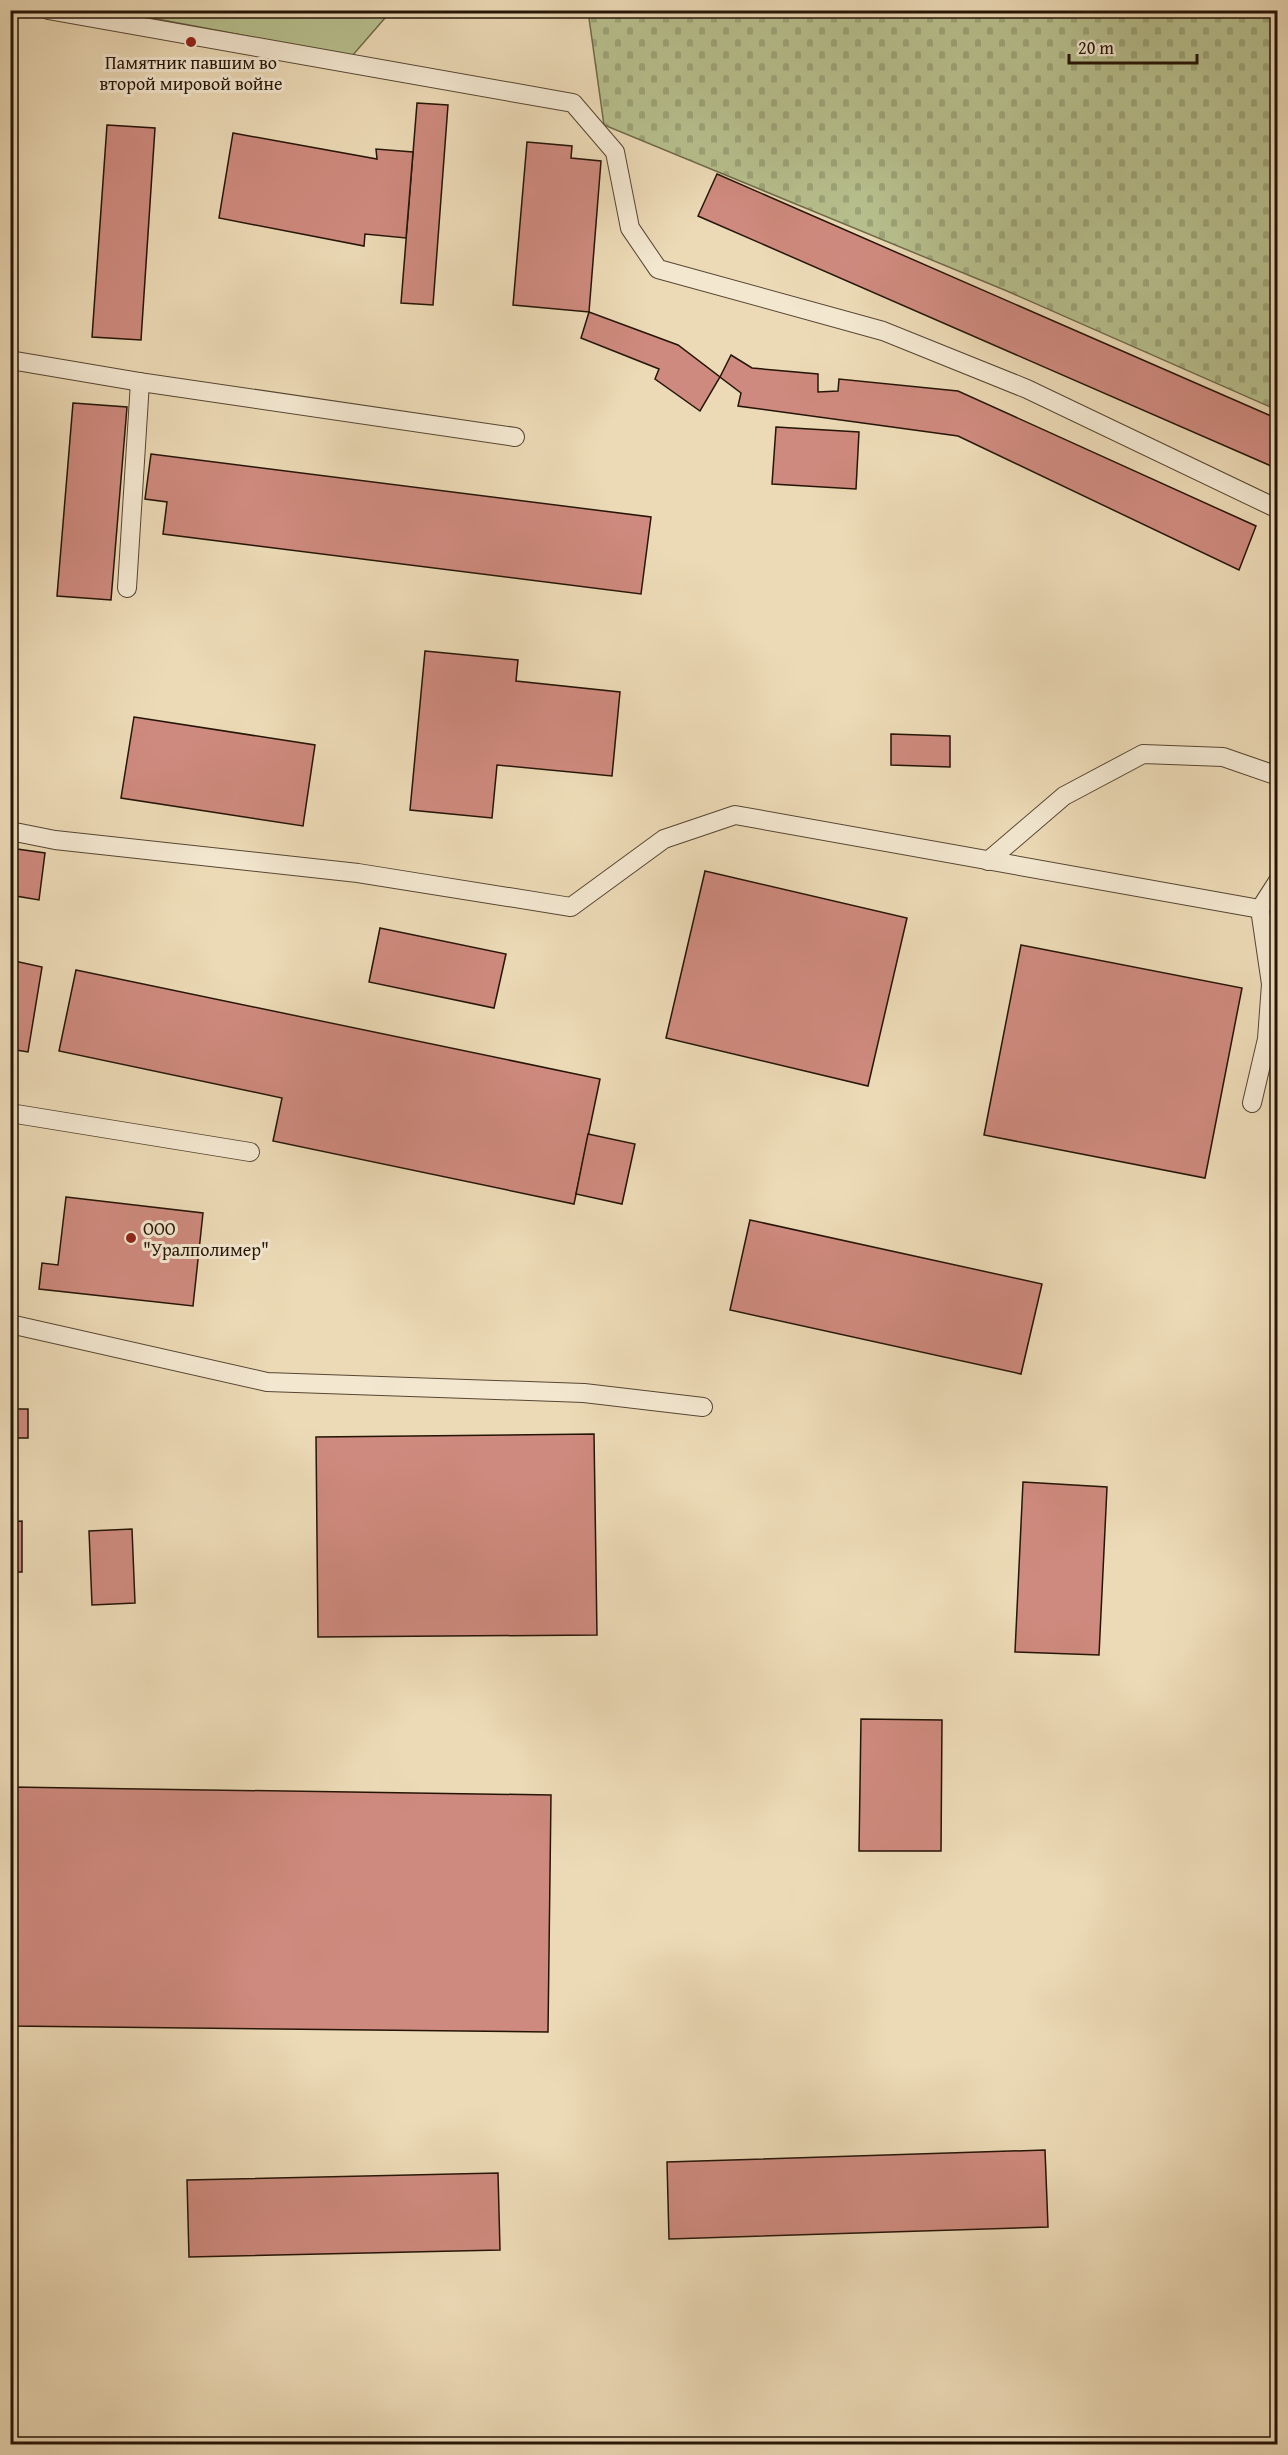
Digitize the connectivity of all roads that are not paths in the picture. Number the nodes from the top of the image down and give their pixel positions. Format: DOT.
graph roads {
  1 [pos="48,10"];
  2 [pos="10,360"];
  3 [pos="140,382"];
  4 [pos="515,437"];
  5 [pos="1278,509"];
  6 [pos="127,588"];
  7 [pos="1278,776"];
  8 [pos="10,831"];
  9 [pos="988,861"];
  10 [pos="1278,881"];
  11 [pos="1260,909"];
  12 [pos="1252,1103"];
  13 [pos="10,1113"];
  14 [pos="250,1152"];
  15 [pos="10,1324"];
  16 [pos="703,1407"];
  1 -- 5 [label="lane"];
  2 -- 3 [label="lane"];
  3 -- 4 [label="lane"];
  3 -- 6 [label="lane"];
  7 -- 9 [label="lane"];
  8 -- 9 [label="lane"];
  9 -- 11 [label="lane"];
  10 -- 11 [label="lane"];
  11 -- 12 [label="lane"];
  13 -- 14 [label="lane"];
  15 -- 16 [label="lane"];
}
